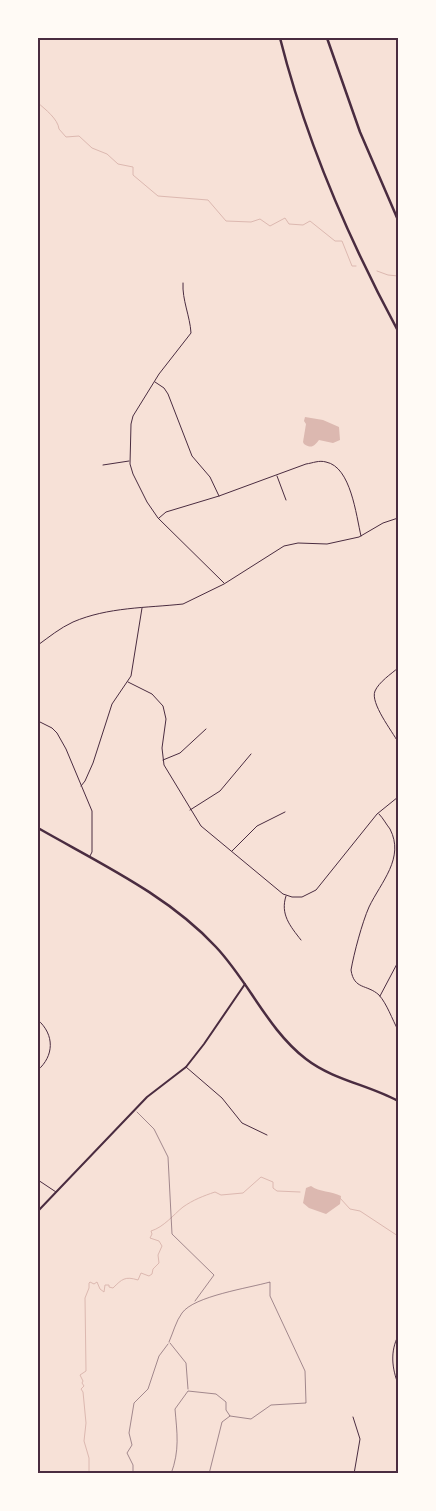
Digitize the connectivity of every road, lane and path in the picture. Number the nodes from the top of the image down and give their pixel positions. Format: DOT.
graph roads {
  1 [pos="280,38"];
  2 [pos="327,38"];
  3 [pos="398,220"];
  4 [pos="183,283"];
  5 [pos="398,331"];
  6 [pos="154,381"];
  7 [pos="130,461"];
  8 [pos="104,464"];
  9 [pos="277,475"];
  10 [pos="219,496"];
  11 [pos="286,500"];
  12 [pos="158,518"];
  13 [pos="398,518"];
  14 [pos="361,537"];
  15 [pos="224,584"];
  16 [pos="142,608"];
  17 [pos="38,645"];
  18 [pos="398,668"];
  19 [pos="128,682"];
  20 [pos="38,721"];
  21 [pos="206,729"];
  22 [pos="398,742"];
  23 [pos="251,754"];
  24 [pos="163,760"];
  25 [pos="81,786"];
  26 [pos="398,797"];
  27 [pos="190,810"];
  28 [pos="285,812"];
  29 [pos="378,813"];
  30 [pos="38,828"];
  31 [pos="231,852"];
  32 [pos="89,858"];
  33 [pos="286,895"];
  34 [pos="301,940"];
  35 [pos="398,962"];
  36 [pos="245,984"];
  37 [pos="380,996"];
  38 [pos="38,1020"];
  39 [pos="398,1030"];
  40 [pos="186,1067"];
  41 [pos="38,1070"];
  42 [pos="398,1101"];
  43 [pos="135,1110"];
  44 [pos="267,1135"];
  45 [pos="38,1180"];
  46 [pos="56,1192"];
  47 [pos="38,1211"];
  48 [pos="194,1303"];
  49 [pos="398,1336"];
  50 [pos="169,1342"];
  51 [pos="398,1384"];
  52 [pos="188,1391"];
  53 [pos="230,1416"];
  54 [pos="353,1417"];
  55 [pos="133,1474"];
  56 [pos="171,1474"];
  57 [pos="209,1474"];
  58 [pos="354,1474"];
  1 -- 5 [label="main road"];
  2 -- 3 [label="main road"];
  4 -- 6 [label="street"];
  6 -- 7 [label="street"];
  6 -- 10 [label="street"];
  7 -- 8 [label="street"];
  7 -- 12 [label="street"];
  9 -- 10 [label="street"];
  9 -- 11 [label="street"];
  9 -- 14 [label="street"];
  10 -- 12 [label="street"];
  12 -- 15 [label="street"];
  13 -- 14 [label="street"];
  14 -- 15 [label="street"];
  15 -- 16 [label="street"];
  16 -- 17 [label="street"];
  16 -- 19 [label="street"];
  18 -- 22 [label="street"];
  19 -- 24 [label="street"];
  19 -- 25 [label="street"];
  20 -- 25 [label="street"];
  21 -- 24 [label="street"];
  23 -- 27 [label="street"];
  24 -- 27 [label="street"];
  25 -- 32 [label="street"];
  26 -- 29 [label="street"];
  27 -- 31 [label="street"];
  28 -- 31 [label="street"];
  29 -- 33 [label="street"];
  29 -- 37 [label="street"];
  30 -- 32 [label="main road"];
  31 -- 33 [label="street"];
  32 -- 36 [label="main road"];
  33 -- 34 [label="street"];
  35 -- 37 [label="street"];
  36 -- 40 [label="street"];
  36 -- 42 [label="main road"];
  37 -- 39 [label="street"];
  38 -- 41 [label="street"];
  40 -- 43 [label="street"];
  40 -- 44 [label="street"];
  43 -- 46 [label="street"];
  43 -- 48 [label="path"];
  45 -- 46 [label="street"];
  46 -- 47 [label="street"];
  48 -- 50 [label="path"];
  48 -- 53 [label="path"];
  49 -- 51 [label="street"];
  50 -- 52 [label="path"];
  50 -- 55 [label="path"];
  52 -- 53 [label="path"];
  52 -- 56 [label="path"];
  53 -- 57 [label="path"];
  54 -- 58 [label="street"];
}
